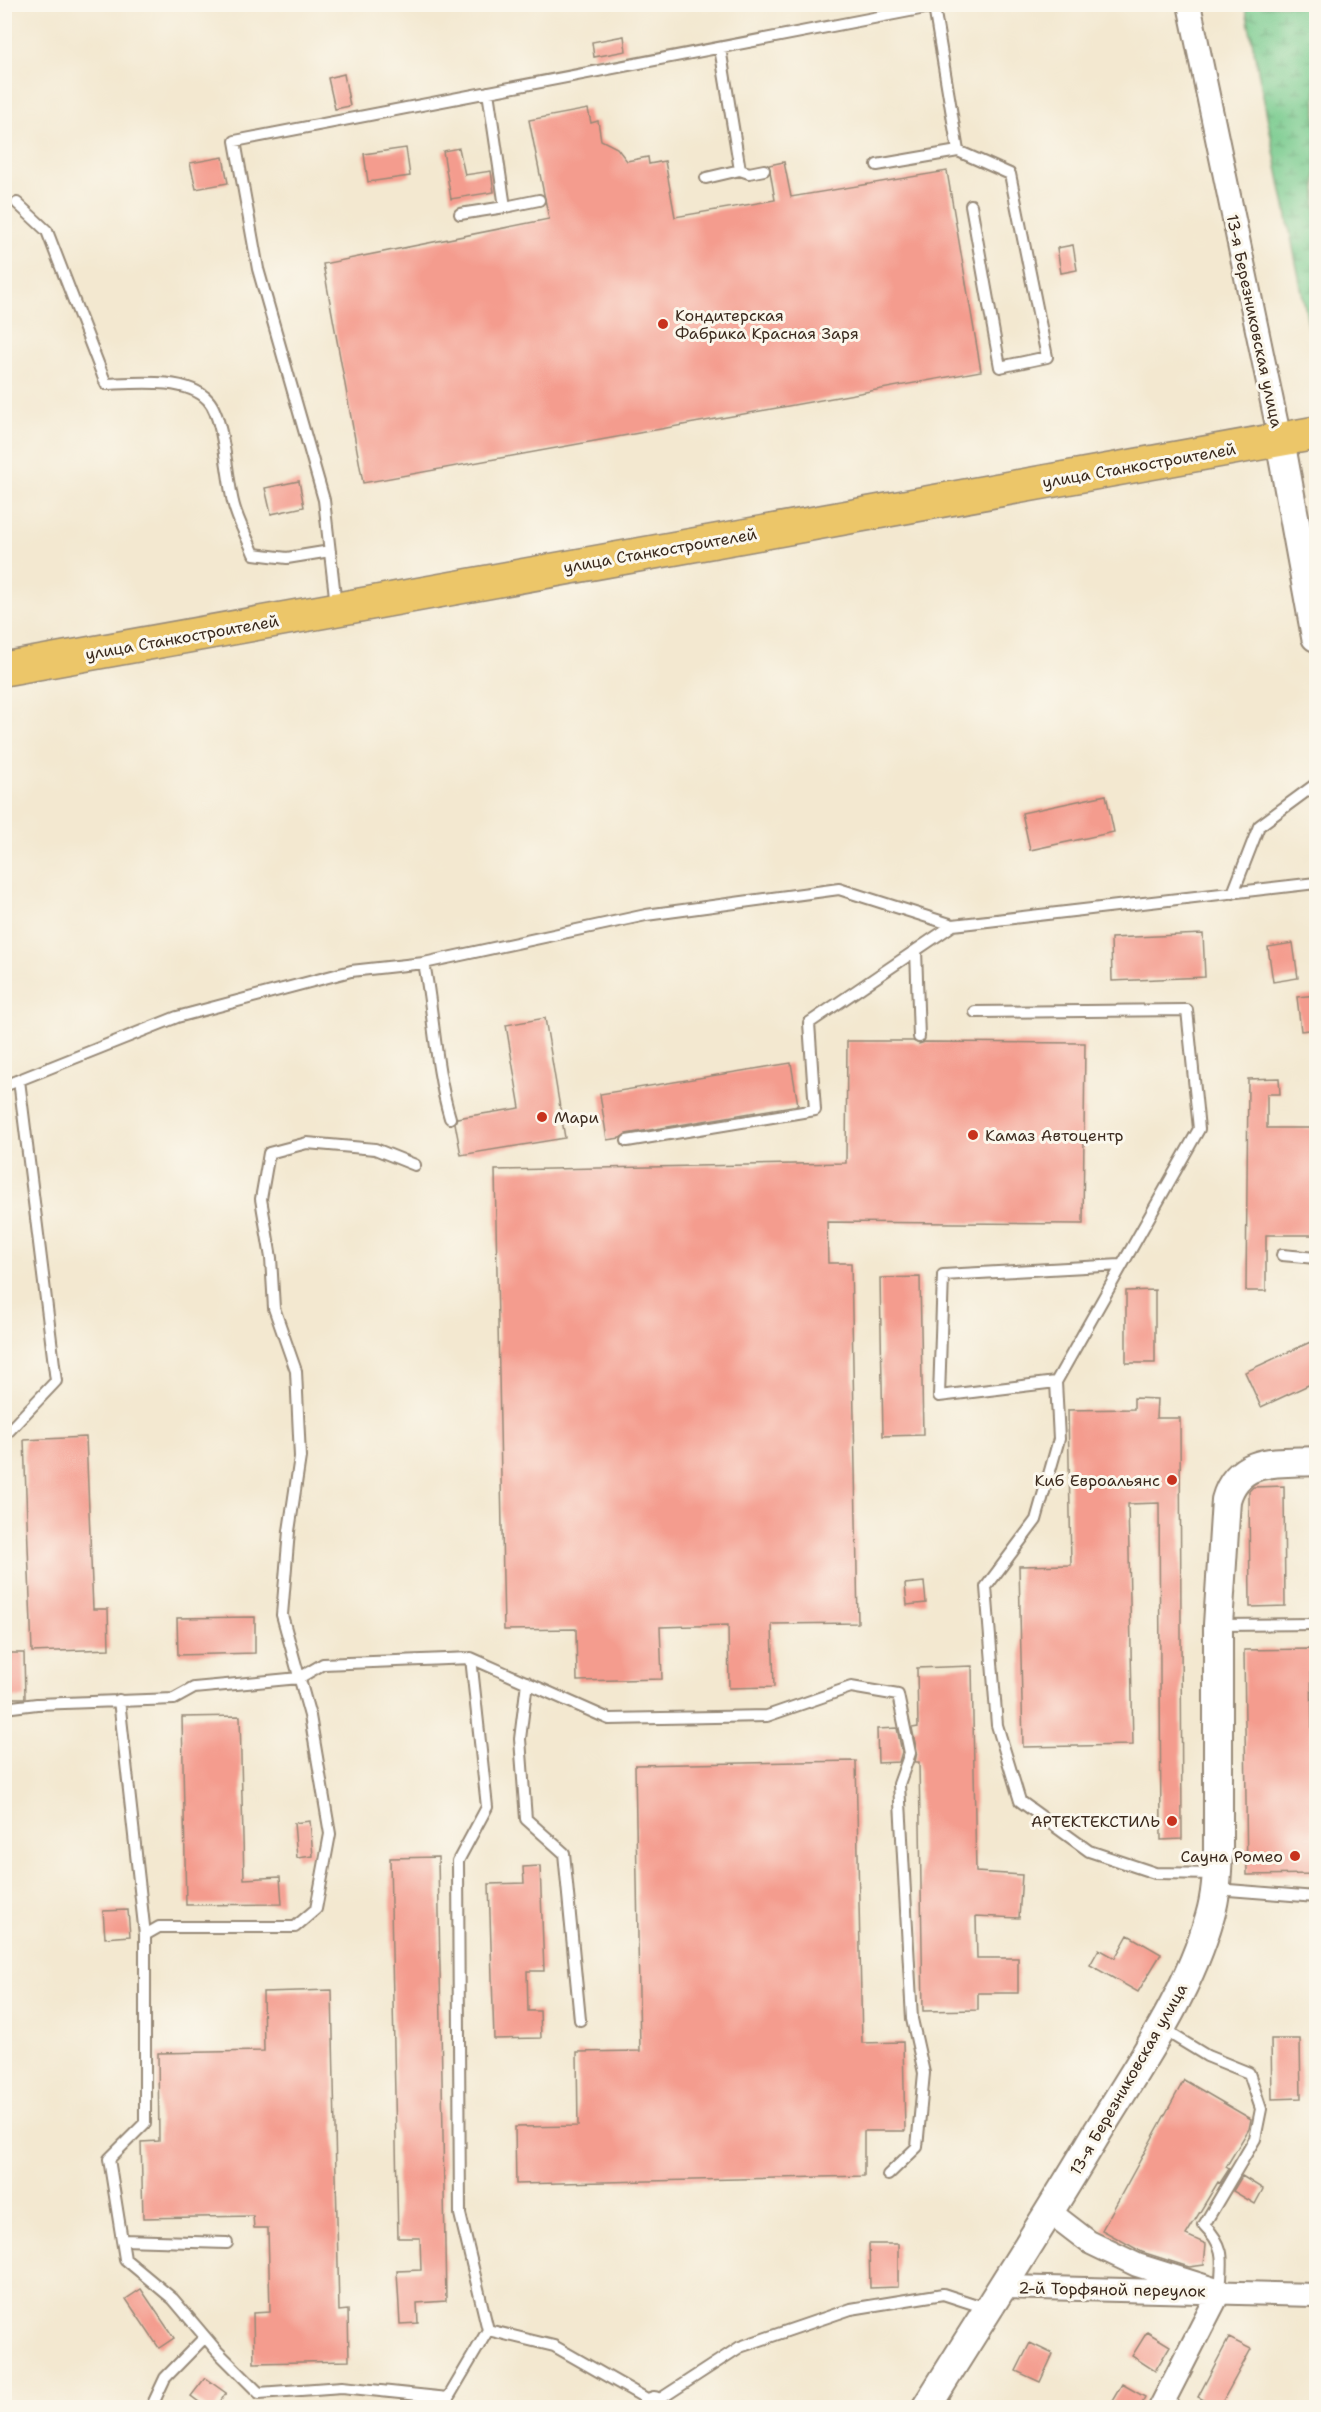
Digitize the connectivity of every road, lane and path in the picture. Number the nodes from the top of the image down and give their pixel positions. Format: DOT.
graph roads {
  1 [pos="946,4"];
  2 [pos="1189,4"];
  3 [pos="934,7"];
  4 [pos="720,48"];
  5 [pos="488,92"];
  6 [pos="958,151"];
  7 [pos="877,165"];
  8 [pos="740,170"];
  9 [pos="764,170"];
  10 [pos="706,178"];
  11 [pos="539,200"];
  12 [pos="17,203"];
  13 [pos="971,205"];
  14 [pos="505,207"];
  15 [pos="460,214"];
  16 [pos="1317,433"];
  17 [pos="1280,440"];
  18 [pos="330,551"];
  19 [pos="337,609"];
  20 [pos="1317,638"];
  21 [pos="4,669"];
  22 [pos="1317,784"];
  23 [pos="1317,883"];
  24 [pos="1233,893"];
  25 [pos="953,925"];
  26 [pos="916,950"];
  27 [pos="424,963"];
  28 [pos="975,1012"];
  29 [pos="919,1037"];
  30 [pos="19,1080"];
  31 [pos="4,1086"];
  32 [pos="450,1118"];
  33 [pos="627,1141"];
  34 [pos="415,1166"];
  35 [pos="1282,1254"];
  36 [pos="1317,1258"];
  37 [pos="1121,1265"];
  38 [pos="1056,1382"];
  39 [pos="4,1436"];
  40 [pos="1317,1461"];
  41 [pos="1317,1624"];
  42 [pos="1218,1625"];
  43 [pos="471,1658"];
  44 [pos="299,1678"];
  45 [pos="527,1682"];
  46 [pos="119,1700"];
  47 [pos="4,1708"];
  48 [pos="1216,1881"];
  49 [pos="1317,1897"];
  50 [pos="145,1935"];
  51 [pos="579,2020"];
  52 [pos="1160,2028"];
  53 [pos="888,2175"];
  54 [pos="1050,2212"];
  55 [pos="122,2241"];
  56 [pos="226,2243"];
  57 [pos="1220,2291"];
  58 [pos="1317,2295"];
  59 [pos="996,2298"];
  60 [pos="488,2330"];
  61 [pos="205,2337"];
  62 [pos="447,2403"];
  63 [pos="654,2405"];
  64 [pos="151,2408"];
  65 [pos="926,2408"];
  66 [pos="1160,2408"];
  1 -- 3 [label="lane"];
  2 -- 17 [label="street, 13-я Березниковская улица"];
  3 -- 4 [label="lane"];
  3 -- 6 [label="lane"];
  4 -- 5 [label="lane"];
  4 -- 8 [label="lane"];
  5 -- 14 [label="lane"];
  5 -- 18 [label="lane"];
  6 -- 7 [label="lane"];
  6 -- 13 [label="lane"];
  8 -- 9 [label="lane"];
  8 -- 10 [label="lane"];
  11 -- 14 [label="lane"];
  12 -- 18 [label="lane"];
  14 -- 15 [label="lane"];
  16 -- 17 [label="main road, улица Станкостроителей"];
  17 -- 19 [label="main road, улица Станкостроителей"];
  17 -- 20 [label="street, 13-я Березниковская улица"];
  18 -- 19 [label="lane"];
  19 -- 21 [label="main road, улица Станкостроителей"];
  22 -- 24 [label="lane"];
  23 -- 24 [label="lane"];
  24 -- 25 [label="lane"];
  25 -- 26 [label="lane"];
  25 -- 27 [label="lane"];
  26 -- 29 [label="lane"];
  26 -- 33 [label="lane"];
  27 -- 30 [label="lane"];
  27 -- 32 [label="lane"];
  28 -- 37 [label="lane"];
  30 -- 31 [label="lane"];
  30 -- 39 [label="lane"];
  34 -- 44 [label="lane"];
  35 -- 36 [label="lane"];
  37 -- 38 [label="lane"];
  37 -- 38 [label="lane"];
  38 -- 48 [label="lane"];
  40 -- 42 [label="street, 13-я Березниковская улица"];
  41 -- 42 [label="lane"];
  42 -- 48 [label="street, 13-я Березниковская улица"];
  43 -- 44 [label="lane"];
  43 -- 45 [label="lane"];
  43 -- 60 [label="lane"];
  44 -- 46 [label="lane"];
  44 -- 50 [label="lane"];
  45 -- 51 [label="lane"];
  45 -- 53 [label="lane"];
  46 -- 47 [label="lane"];
  46 -- 50 [label="lane"];
  48 -- 49 [label="lane"];
  48 -- 52 [label="street, 13-я Березниковская улица"];
  50 -- 55 [label="lane"];
  52 -- 54 [label="street, 13-я Березниковская улица"];
  52 -- 57 [label="lane"];
  54 -- 57 [label="street, 2-й Торфяной переулок"];
  54 -- 59 [label="street, 13-я Березниковская улица"];
  55 -- 56 [label="lane"];
  55 -- 61 [label="lane"];
  57 -- 58 [label="street, 2-й Торфяной переулок"];
  57 -- 59 [label="street, 2-й Торфяной переулок"];
  57 -- 66 [label="street"];
  59 -- 63 [label="lane"];
  59 -- 65 [label="street, 13-я Березниковская улица"];
  60 -- 62 [label="lane"];
  60 -- 63 [label="lane"];
  61 -- 62 [label="lane"];
  61 -- 64 [label="lane"];
}
